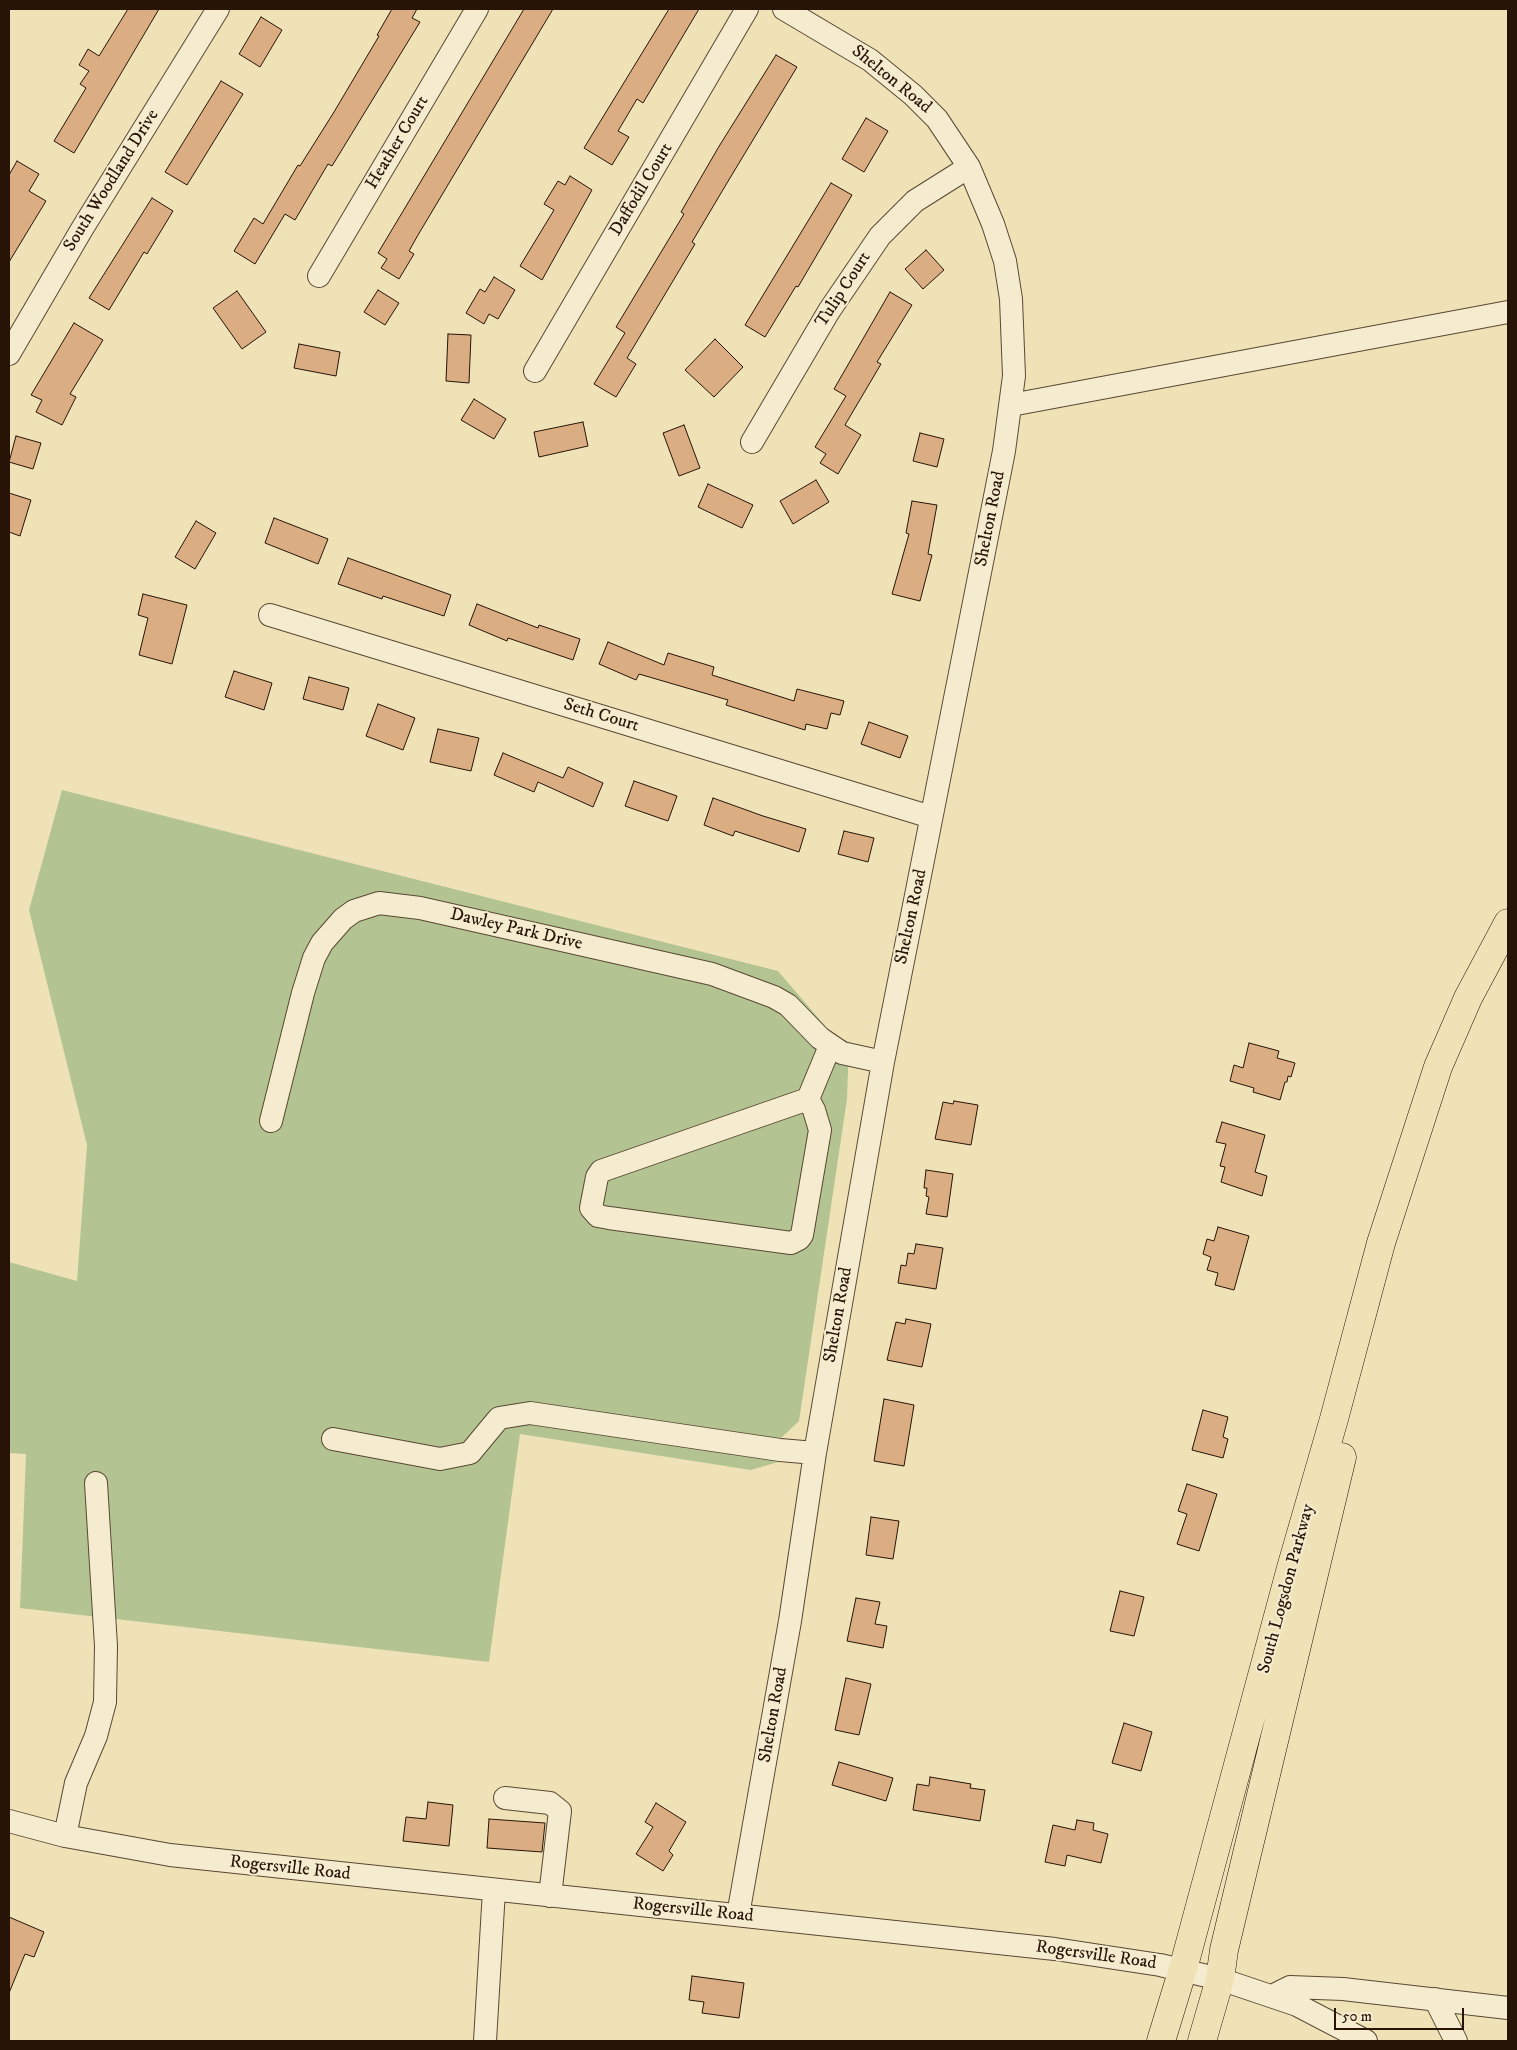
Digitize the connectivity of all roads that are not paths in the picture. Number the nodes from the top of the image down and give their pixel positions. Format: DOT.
graph roads {
  1 [pos="218,9"];
  2 [pos="477,9"];
  3 [pos="747,9"];
  4 [pos="784,9"];
  5 [pos="969,167"];
  6 [pos="319,276"];
  7 [pos="1508,312"];
  8 [pos="9,354"];
  9 [pos="535,371"];
  10 [pos="1011,405"];
  11 [pos="752,442"];
  12 [pos="270,615"];
  13 [pos="931,817"];
  14 [pos="1508,923"];
  15 [pos="830,1046"];
  16 [pos="883,1062"];
  17 [pos="808,1099"];
  18 [pos="271,1121"];
  19 [pos="1415,1138"];
  20 [pos="333,1439"];
  21 [pos="816,1452"];
  22 [pos="96,1483"];
  23 [pos="505,1798"];
  24 [pos="9,1821"];
  25 [pos="65,1836"];
  26 [pos="494,1890"];
  27 [pos="550,1896"];
  28 [pos="738,1915"];
  29 [pos="1183,1969"];
  30 [pos="1220,1979"];
  31 [pos="1272,1996"];
  32 [pos="1435,1999"];
  33 [pos="1508,2008"];
  34 [pos="485,2041"];
  35 [pos="1161,2041"];
  36 [pos="1202,2041"];
  37 [pos="1366,2041"];
  38 [pos="1456,2041"];
  1 -- 8 [label="street, South Woodland Drive"];
  2 -- 6 [label="street, Heather Court"];
  3 -- 9 [label="street, Daffodil Court"];
  4 -- 5 [label="street, Shelton Road"];
  5 -- 10 [label="street, Shelton Road"];
  5 -- 11 [label="street, Tulip Court"];
  7 -- 10 [label="street"];
  10 -- 13 [label="street, Shelton Road"];
  12 -- 13 [label="street, Seth Court"];
  13 -- 16 [label="street, Shelton Road"];
  14 -- 19 [label="main road, South Logsdon Parkway"];
  15 -- 16 [label="street, Dawley Park Drive"];
  15 -- 17 [label="street"];
  15 -- 18 [label="street, Dawley Park Drive"];
  16 -- 21 [label="street, Shelton Road"];
  17 -- 17 [label="street"];
  19 -- 29 [label="main road, South Logsdon Parkway"];
  19 -- 30 [label="main road, South Logsdon Parkway"];
  20 -- 21 [label="street"];
  21 -- 28 [label="street, Shelton Road"];
  22 -- 25 [label="street"];
  23 -- 27 [label="street"];
  24 -- 25 [label="street, Rogersville Road"];
  25 -- 26 [label="street, Rogersville Road"];
  26 -- 27 [label="street, Rogersville Road"];
  26 -- 34 [label="street"];
  27 -- 28 [label="street, Rogersville Road"];
  28 -- 29 [label="street, Rogersville Road"];
  29 -- 30 [label="street, Rogersville Road"];
  29 -- 35 [label="main road, South Logsdon Parkway"];
  30 -- 31 [label="street, Rogersville Road"];
  30 -- 36 [label="main road, South Logsdon Parkway"];
  31 -- 32 [label="street"];
  31 -- 37 [label="street, Rogersville Road"];
  32 -- 33 [label="street"];
  32 -- 38 [label="street"];
}
